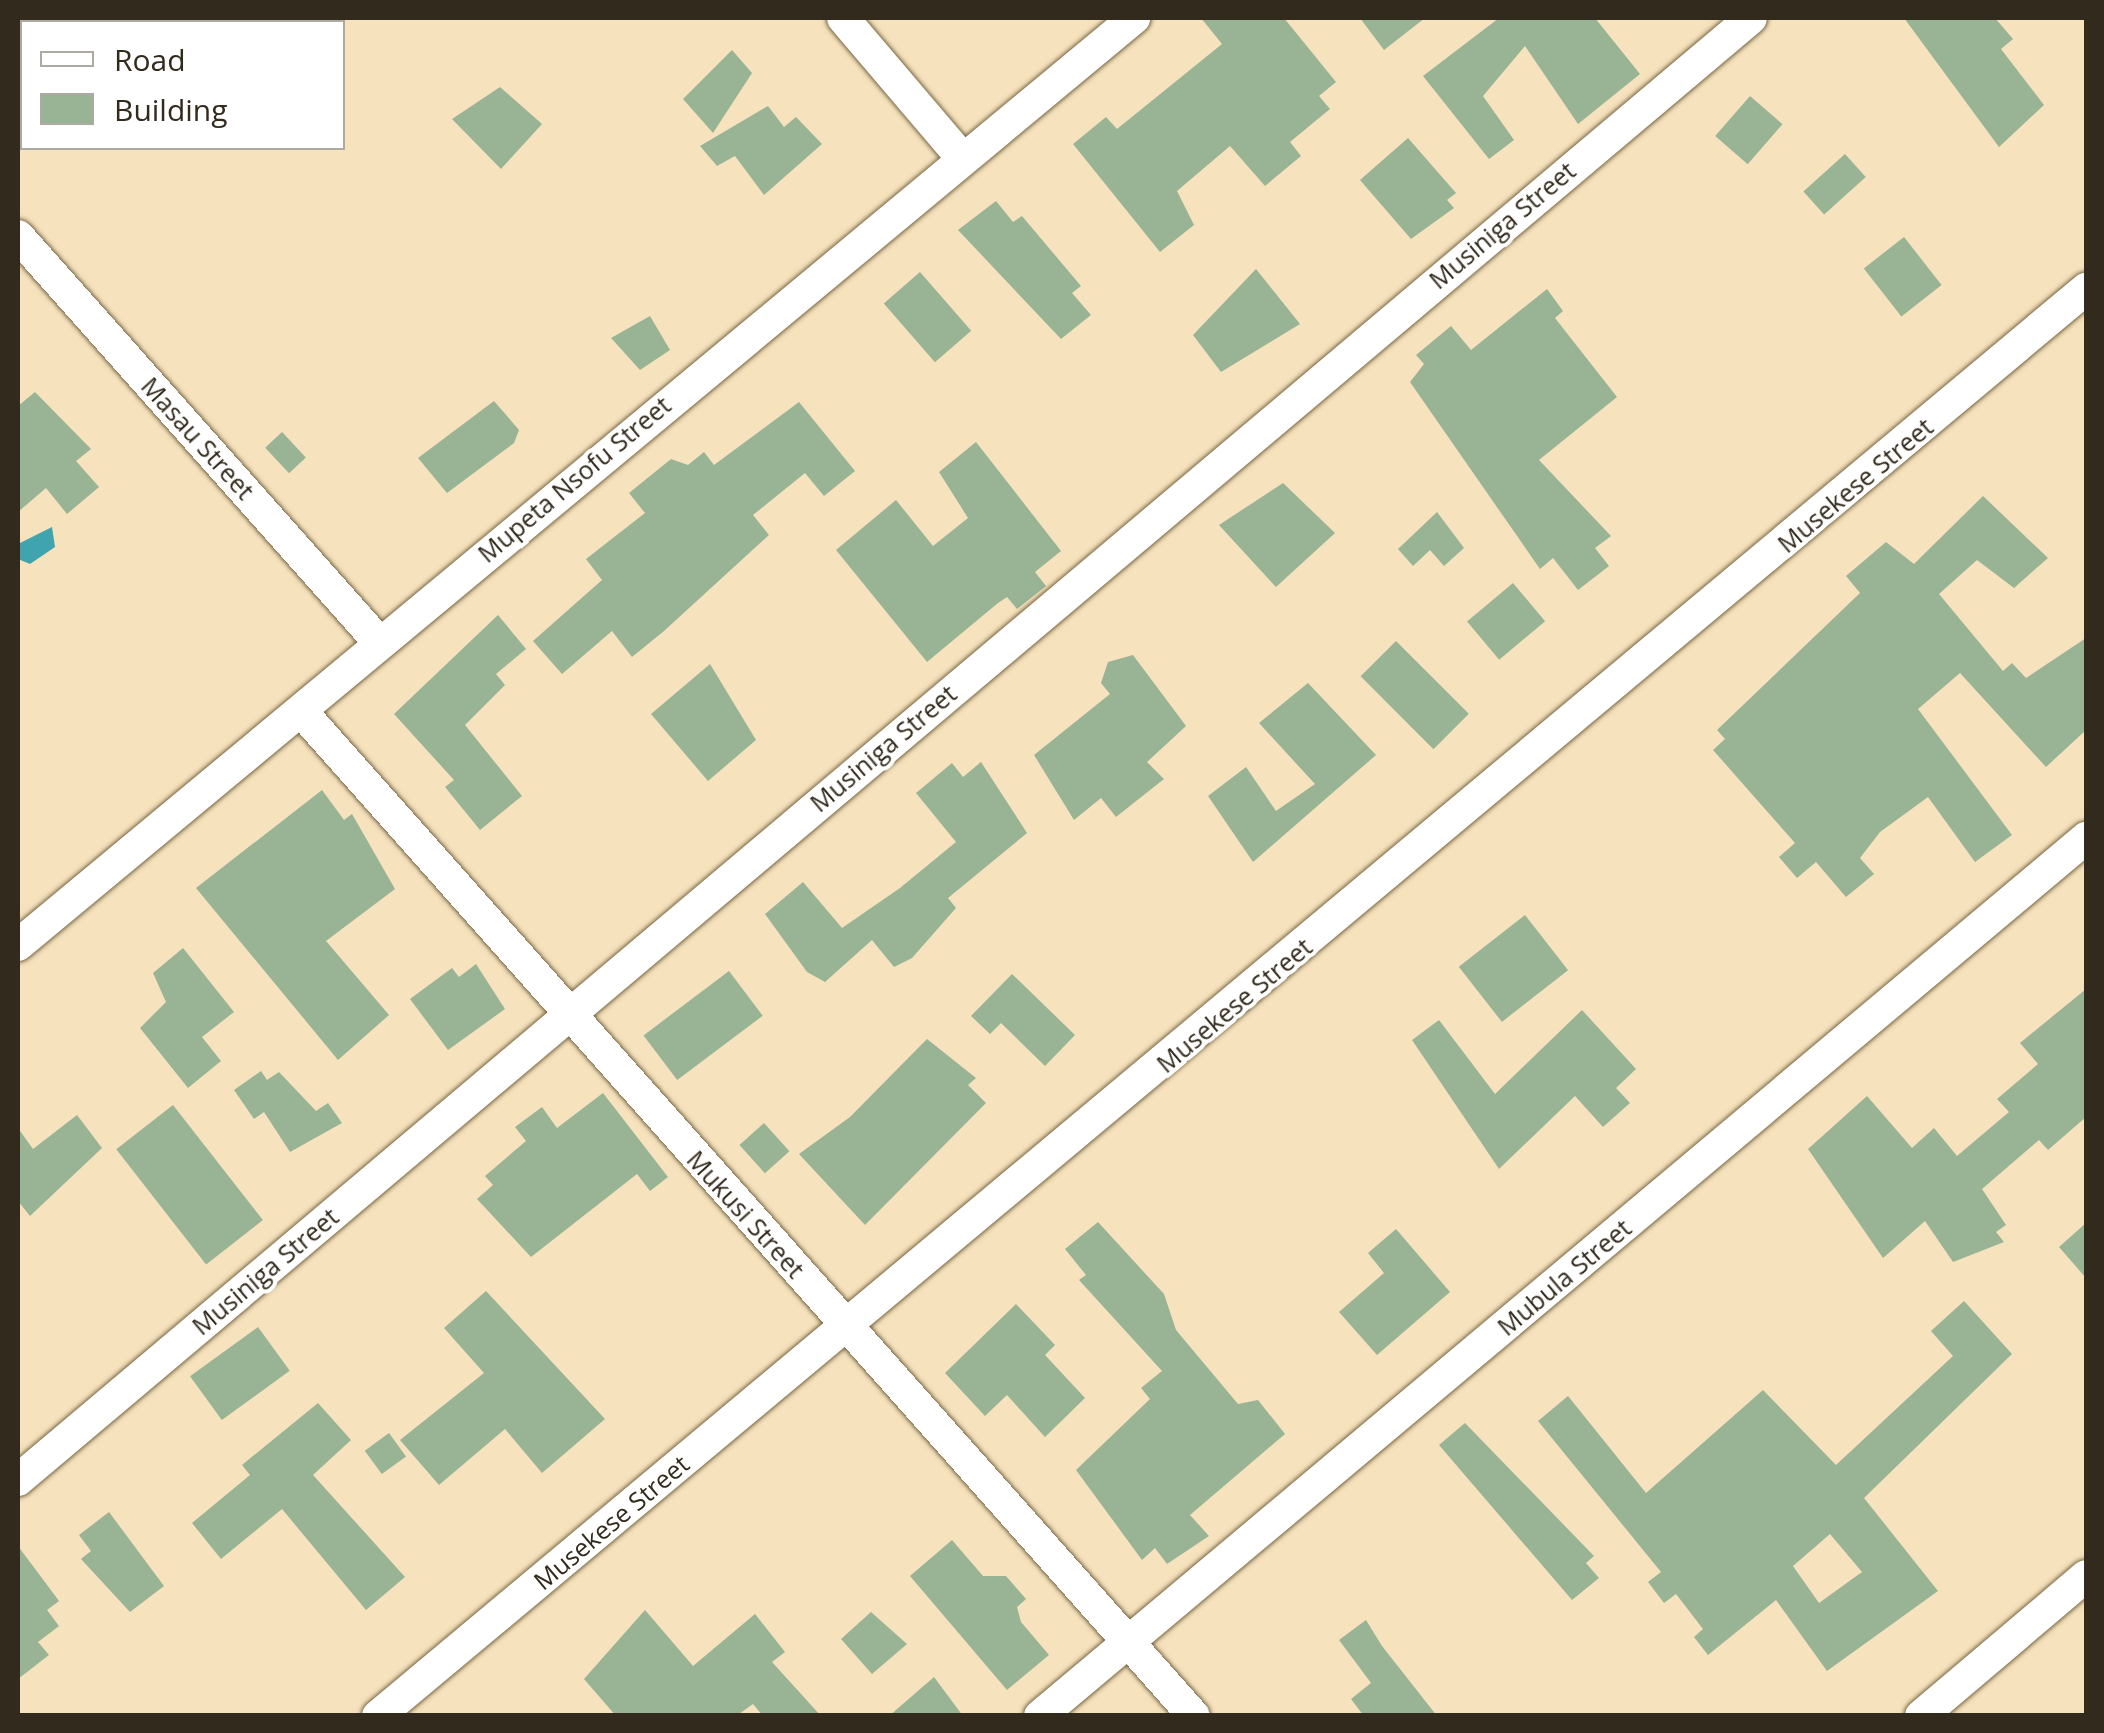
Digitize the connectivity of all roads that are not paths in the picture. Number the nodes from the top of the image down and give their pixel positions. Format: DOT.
graph roads {
  1 [pos="843,18"];
  2 [pos="1134,18"];
  3 [pos="1751,18"];
  4 [pos="962,158"];
  5 [pos="18,236"];
  6 [pos="2086,289"];
  7 [pos="378,641"];
  8 [pos="301,710"];
  9 [pos="2086,838"];
  10 [pos="18,946"];
  11 [pos="568,1014"];
  12 [pos="847,1328"];
  13 [pos="18,1480"];
  14 [pos="2086,1576"];
  15 [pos="1129,1642"];
  16 [pos="1927,1714"];
  17 [pos="378,1716"];
  18 [pos="1040,1716"];
  19 [pos="1194,1716"];
  1 -- 4 [label="street"];
  2 -- 4 [label="street, Mupeta Nsofu Street"];
  3 -- 11 [label="street, Musiniga Street"];
  4 -- 7 [label="street, Mupeta Nsofu Street"];
  5 -- 7 [label="street, Masau Street"];
  6 -- 12 [label="street, Musekese Street"];
  7 -- 8 [label="street, Mupeta Nsofu Street"];
  8 -- 10 [label="street, Mupeta Nsofu Street"];
  8 -- 11 [label="street, Mukusi Street"];
  9 -- 15 [label="street, Mubula Street"];
  11 -- 12 [label="street, Mukusi Street"];
  11 -- 13 [label="street, Musiniga Street"];
  12 -- 15 [label="street, Mukusi Street"];
  12 -- 17 [label="street, Musekese Street"];
  14 -- 16 [label="street"];
  15 -- 18 [label="street, Mubula Street"];
  15 -- 19 [label="street, Mukusi Street"];
}
